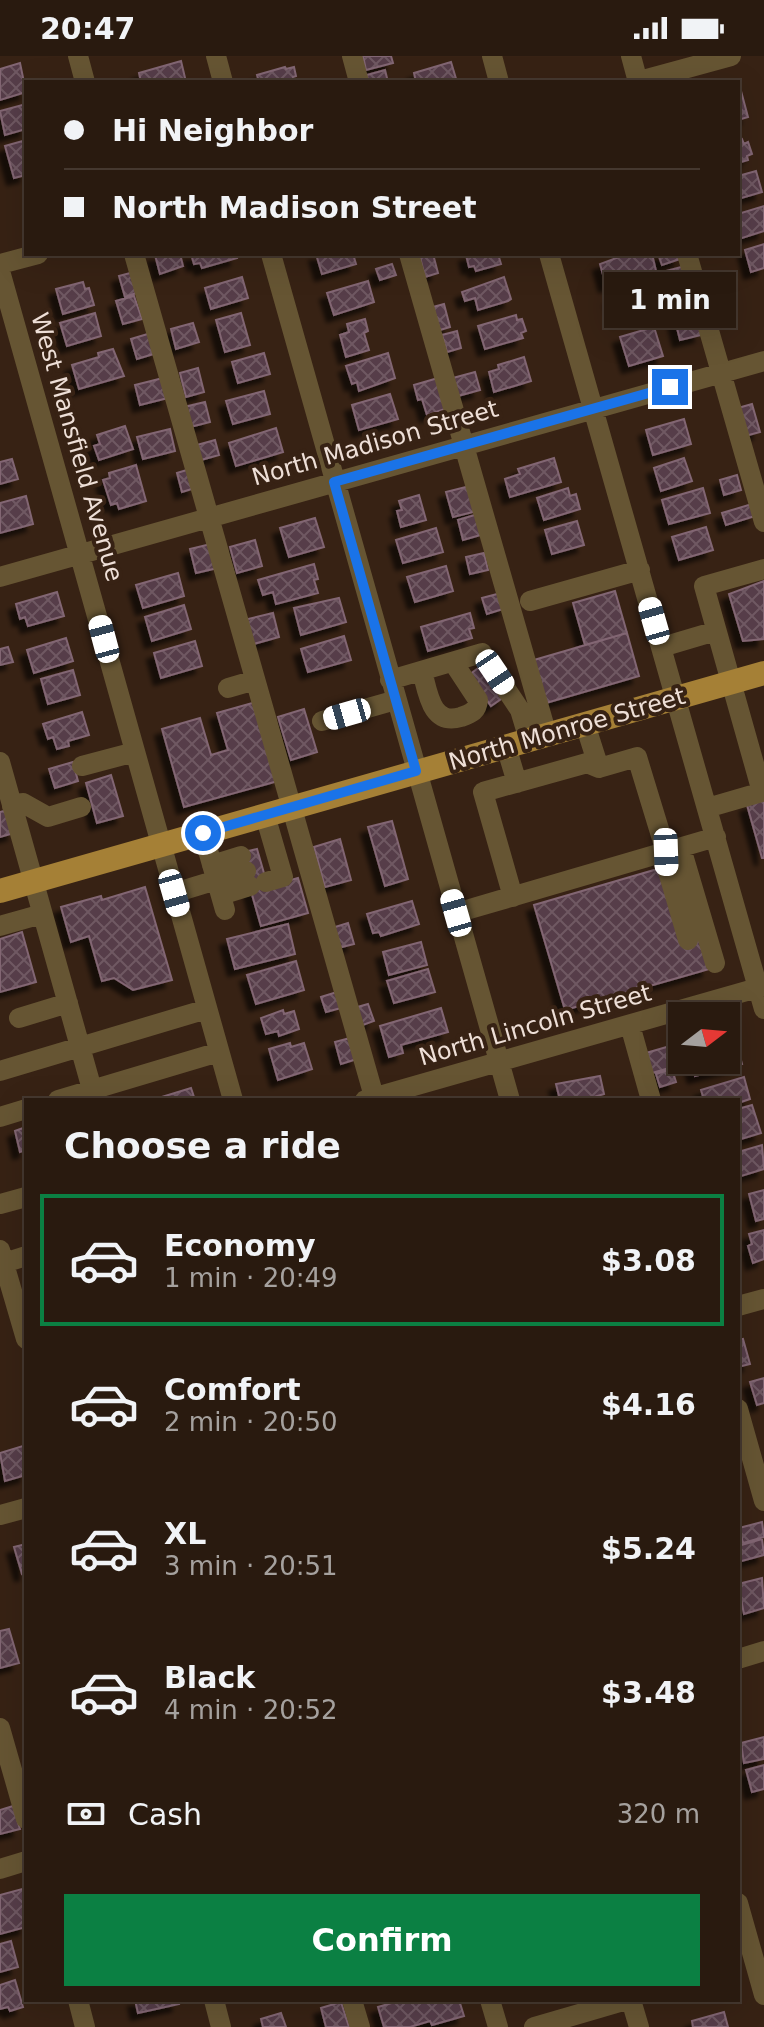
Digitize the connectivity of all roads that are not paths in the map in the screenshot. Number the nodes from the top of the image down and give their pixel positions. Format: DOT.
graph roads {
  1 [pos="78,56"];
  2 [pos="216,56"];
  3 [pos="352,56"];
  4 [pos="492,56"];
  5 [pos="631,56"];
  6 [pos="731,56"];
  7 [pos="84,80"];
  8 [pos="222,80"];
  9 [pos="358,80"];
  10 [pos="498,80"];
  11 [pos="637,80"];
  12 [pos="644,80"];
  13 [pos="30,256"];
  14 [pos="135,256"];
  15 [pos="272,256"];
  16 [pos="410,256"];
  17 [pos="550,256"];
  18 [pos="688,256"];
  19 [pos="0,264"];
  20 [pos="0,271"];
  21 [pos="764,361"];
  22 [pos="721,373"];
  23 [pos="594,408"];
  24 [pos="464,445"];
  25 [pos="334,482"];
  26 [pos="209,517"];
  27 [pos="764,522"];
  28 [pos="80,554"];
  29 [pos="764,569"];
  30 [pos="640,570"];
  31 [pos="0,577"];
  32 [pos="530,601"];
  33 [pos="716,631"];
  34 [pos="662,647"];
  35 [pos="453,662"];
  36 [pos="422,671"];
  37 [pos="764,673"];
  38 [pos="255,680"];
  39 [pos="730,683"];
  40 [pos="228,688"];
  41 [pos="393,690"];
  42 [pos="676,698"];
  43 [pos="322,721"];
  44 [pos="585,724"];
  45 [pos="527,740"];
  46 [pos="135,752"];
  47 [pos="0,762"];
  48 [pos="82,766"];
  49 [pos="599,768"];
  50 [pos="416,771"];
  51 [pos="517,783"];
  52 [pos="7,797"];
  53 [pos="81,807"];
  54 [pos="292,807"];
  55 [pos="707,808"];
  56 [pos="265,815"];
  57 [pos="203,833"];
  58 [pos="716,837"];
  59 [pos="161,845"];
  60 [pos="673,850"];
  61 [pos="307,860"];
  62 [pos="262,865"];
  63 [pos="33,882"];
  64 [pos="219,887"];
  65 [pos="0,891"];
  66 [pos="174,893"];
  67 [pos="513,897"];
  68 [pos="456,913"];
  69 [pos="42,914"];
  70 [pos="0,926"];
  71 [pos="688,940"];
  72 [pos="715,963"];
  73 [pos="761,987"];
  74 [pos="68,1003"];
  75 [pos="207,1009"];
  76 [pos="764,1009"];
  77 [pos="19,1018"];
  78 [pos="630,1025"];
  79 [pos="80,1047"];
  80 [pos="219,1052"];
  81 [pos="498,1062"];
  82 [pos="0,1071"];
  83 [pos="94,1095"];
  84 [pos="72,1098"];
  85 [pos="232,1098"];
  86 [pos="371,1098"];
  87 [pos="374,1098"];
  88 [pos="509,1098"];
  89 [pos="650,1098"];
  90 [pos="24,1110"];
  91 [pos="0,1117"];
  92 [pos="24,1198"];
  93 [pos="0,1204"];
  94 [pos="2,1256"];
  95 [pos="24,1256"];
  96 [pos="764,1299"];
  97 [pos="740,1305"];
  98 [pos="24,1329"];
  99 [pos="740,1416"];
  100 [pos="764,1501"];
  101 [pos="24,1509"];
  102 [pos="0,1515"];
  103 [pos="764,1651"];
  104 [pos="740,1658"];
  105 [pos="0,1728"];
  106 [pos="24,1812"];
  107 [pos="24,1862"];
  108 [pos="0,1869"];
  109 [pos="740,1911"];
  110 [pos="752,1962"];
  111 [pos="764,1995"];
  112 [pos="79,2002"];
  113 [pos="215,2002"];
  114 [pos="353,2002"];
  115 [pos="491,2002"];
  116 [pos="622,2002"];
  117 [pos="630,2002"];
  118 [pos="85,2027"];
  119 [pos="221,2027"];
  120 [pos="360,2027"];
  121 [pos="498,2027"];
  122 [pos="534,2027"];
  123 [pos="639,2027"];
  1 -- 7 [label="street"];
  2 -- 8 [label="street"];
  3 -- 9 [label="street"];
  4 -- 10 [label="street"];
  5 -- 11 [label="street"];
  6 -- 12 [label="street"];
  13 -- 19 [label="street"];
  14 -- 26 [label="street"];
  15 -- 25 [label="street"];
  16 -- 24 [label="street"];
  17 -- 23 [label="street"];
  18 -- 22 [label="street"];
  20 -- 28 [label="street, West Mansfield Avenue"];
  21 -- 22 [label="street, North Madison Street"];
  22 -- 23 [label="street, North Madison Street"];
  22 -- 27 [label="street"];
  23 -- 24 [label="street, North Madison Street"];
  23 -- 30 [label="street"];
  24 -- 25 [label="street, North Madison Street"];
  24 -- 45 [label="street"];
  25 -- 26 [label="street, North Madison Street"];
  25 -- 41 [label="street"];
  26 -- 28 [label="street, North Madison Street"];
  26 -- 38 [label="street"];
  28 -- 31 [label="street, North Madison Street"];
  28 -- 46 [label="street, West Mansfield Avenue"];
  29 -- 33 [label="street"];
  30 -- 32 [label="street"];
  30 -- 34 [label="street"];
  33 -- 34 [label="street"];
  33 -- 39 [label="street"];
  34 -- 42 [label="street"];
  35 -- 36 [label="street"];
  35 -- 36 [label="street"];
  35 -- 45 [label="street"];
  36 -- 41 [label="street"];
  37 -- 39 [label="main road, North Monroe Street"];
  38 -- 40 [label="street"];
  38 -- 54 [label="street"];
  39 -- 42 [label="main road, North Monroe Street"];
  39 -- 55 [label="street"];
  41 -- 43 [label="street"];
  41 -- 50 [label="street"];
  42 -- 44 [label="main road, North Monroe Street"];
  42 -- 55 [label="street"];
  44 -- 45 [label="main road, North Monroe Street"];
  44 -- 49 [label="street"];
  45 -- 50 [label="main road, North Monroe Street"];
  45 -- 51 [label="street"];
  46 -- 48 [label="street"];
  46 -- 59 [label="street, West Mansfield Avenue"];
  47 -- 52 [label="street"];
  49 -- 51 [label="street"];
  49 -- 60 [label="street"];
  50 -- 54 [label="main road, North Monroe Street"];
  50 -- 68 [label="street"];
  51 -- 67 [label="street"];
  52 -- 53 [label="street"];
  52 -- 63 [label="street"];
  54 -- 56 [label="main road, North Monroe Street"];
  54 -- 61 [label="street"];
  55 -- 58 [label="street"];
  56 -- 57 [label="main road, North Monroe Street"];
  56 -- 62 [label="street"];
  57 -- 59 [label="main road, North Monroe Street"];
  57 -- 64 [label="street"];
  58 -- 60 [label="street"];
  58 -- 73 [label="street"];
  59 -- 63 [label="main road, North Monroe Street"];
  59 -- 66 [label="street, West Mansfield Avenue"];
  60 -- 67 [label="street"];
  60 -- 71 [label="street"];
  60 -- 72 [label="street"];
  61 -- 62 [label="street"];
  61 -- 86 [label="street"];
  62 -- 64 [label="street"];
  62 -- 64 [label="street"];
  63 -- 65 [label="main road, North Monroe Street"];
  63 -- 69 [label="street"];
  64 -- 66 [label="street"];
  66 -- 75 [label="street, West Mansfield Avenue"];
  67 -- 68 [label="street"];
  68 -- 81 [label="street"];
  69 -- 70 [label="street"];
  69 -- 74 [label="street"];
  73 -- 76 [label="street"];
  73 -- 78 [label="street, North Lincoln Street"];
  74 -- 77 [label="street"];
  74 -- 79 [label="street"];
  75 -- 79 [label="street"];
  75 -- 80 [label="street, West Mansfield Avenue"];
  78 -- 81 [label="street, North Lincoln Street"];
  78 -- 89 [label="street"];
  79 -- 82 [label="street"];
  79 -- 83 [label="street"];
  80 -- 83 [label="street"];
  80 -- 85 [label="street, West Mansfield Avenue"];
  81 -- 87 [label="street, North Lincoln Street"];
  81 -- 88 [label="street"];
  83 -- 84 [label="street"];
  90 -- 91 [label="street"];
  92 -- 93 [label="street"];
  94 -- 95 [label="street"];
  94 -- 98 [label="street"];
  96 -- 97 [label="street"];
  99 -- 100 [label="street"];
  101 -- 102 [label="street"];
  103 -- 104 [label="street"];
  105 -- 106 [label="street"];
  107 -- 108 [label="street"];
  109 -- 110 [label="street"];
  110 -- 111 [label="street"];
  112 -- 118 [label="street"];
  113 -- 119 [label="street"];
  114 -- 120 [label="street"];
  115 -- 121 [label="street"];
  116 -- 122 [label="street"];
  117 -- 123 [label="street"];
}
